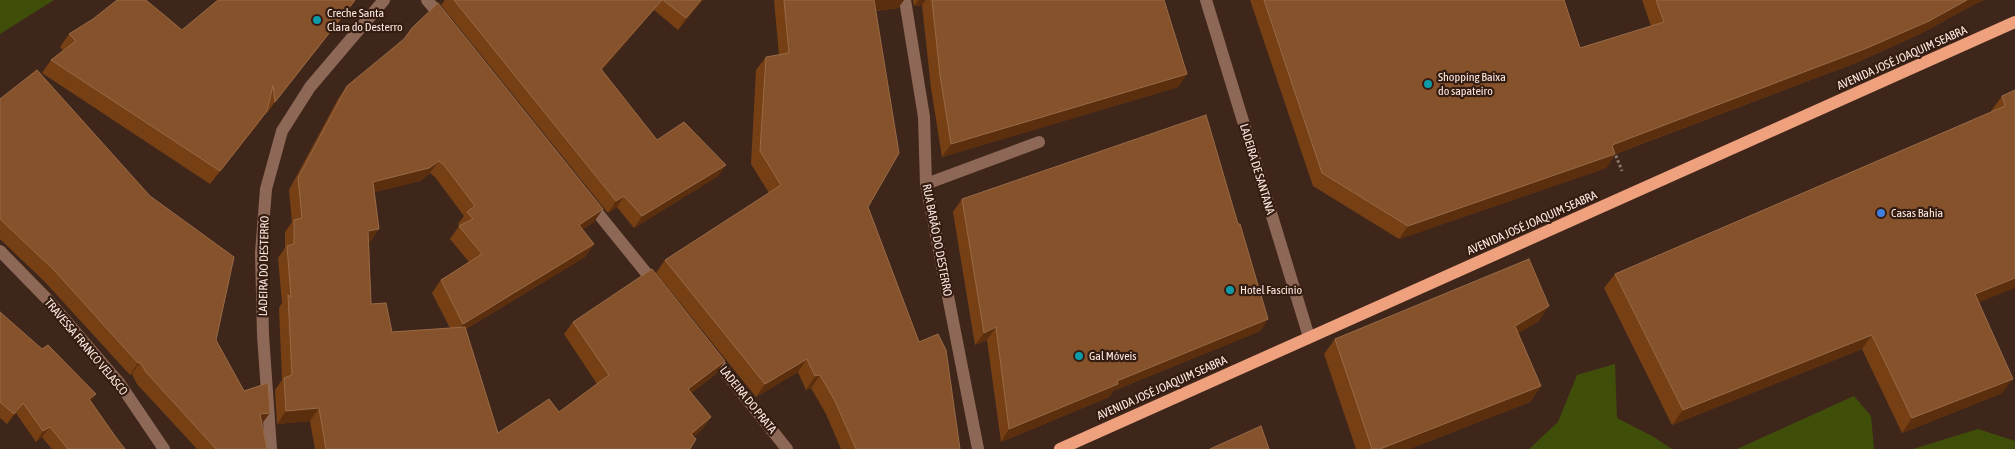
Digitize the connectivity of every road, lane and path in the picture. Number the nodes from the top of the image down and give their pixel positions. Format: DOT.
graph roads {
  1 [pos="384,0"];
  2 [pos="427,0"];
  3 [pos="905,0"];
  4 [pos="1206,0"];
  5 [pos="2015,22"];
  6 [pos="452,31"];
  7 [pos="1039,142"];
  8 [pos="1613,150"];
  9 [pos="926,184"];
  10 [pos="582,194"];
  11 [pos="1630,194"];
  12 [pos="0,251"];
  13 [pos="663,294"];
  14 [pos="1309,337"];
  15 [pos="700,341"];
  16 [pos="164,449"];
  17 [pos="271,449"];
  18 [pos="787,449"];
  19 [pos="978,449"];
  20 [pos="1060,449"];
  1 -- 17 [label="street, LADEIRA DO DESTERRO"];
  2 -- 6 [label="street"];
  3 -- 9 [label="street, RUA BARÃO DO DESTERRO"];
  4 -- 14 [label="street, LADEIRA DE SANTANA"];
  5 -- 11 [label="main road, AVENIDA JOSÉ JOAQUIM SEABRA"];
  7 -- 9 [label="street"];
  8 -- 11 [label="path"];
  9 -- 19 [label="street, RUA BARÃO DO DESTERRO"];
  10 -- 13 [label="street"];
  11 -- 14 [label="main road, AVENIDA JOSÉ JOAQUIM SEABRA"];
  12 -- 16 [label="street, TRAVESSA FRANCO VELASCO"];
  14 -- 20 [label="main road, AVENIDA JOSÉ JOAQUIM SEABRA"];
  15 -- 18 [label="street, LADEIRA DO PRATA"];
}
